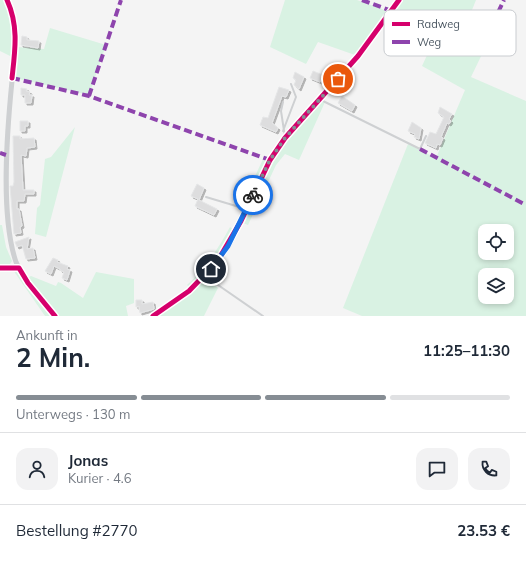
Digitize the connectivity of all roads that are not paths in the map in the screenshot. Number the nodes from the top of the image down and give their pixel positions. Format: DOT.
graph roads {
  1 [pos="7,0"];
  2 [pos="399,0"];
  3 [pos="392,10"];
  4 [pos="384,20"];
  5 [pos="291,84"];
  6 [pos="321,99"];
  7 [pos="283,102"];
  8 [pos="283,131"];
  9 [pos="426,136"];
  10 [pos="285,138"];
  11 [pos="206,197"];
  12 [pos="247,210"];
  13 [pos="0,268"];
  14 [pos="19,268"];
  15 [pos="205,276"];
  16 [pos="55,316"];
  17 [pos="153,316"];
  18 [pos="263,316"];
  1 -- 14 [label="street"];
  2 -- 3 [label="street"];
  4 -- 6 [label="street"];
  5 -- 8 [label="lane"];
  6 -- 9 [label="lane"];
  6 -- 10 [label="street"];
  7 -- 8 [label="lane"];
  8 -- 10 [label="lane"];
  10 -- 12 [label="street"];
  11 -- 12 [label="lane"];
  12 -- 15 [label="street"];
  13 -- 14 [label="street"];
  14 -- 16 [label="street"];
  15 -- 17 [label="street"];
  15 -- 18 [label="lane"];
}
